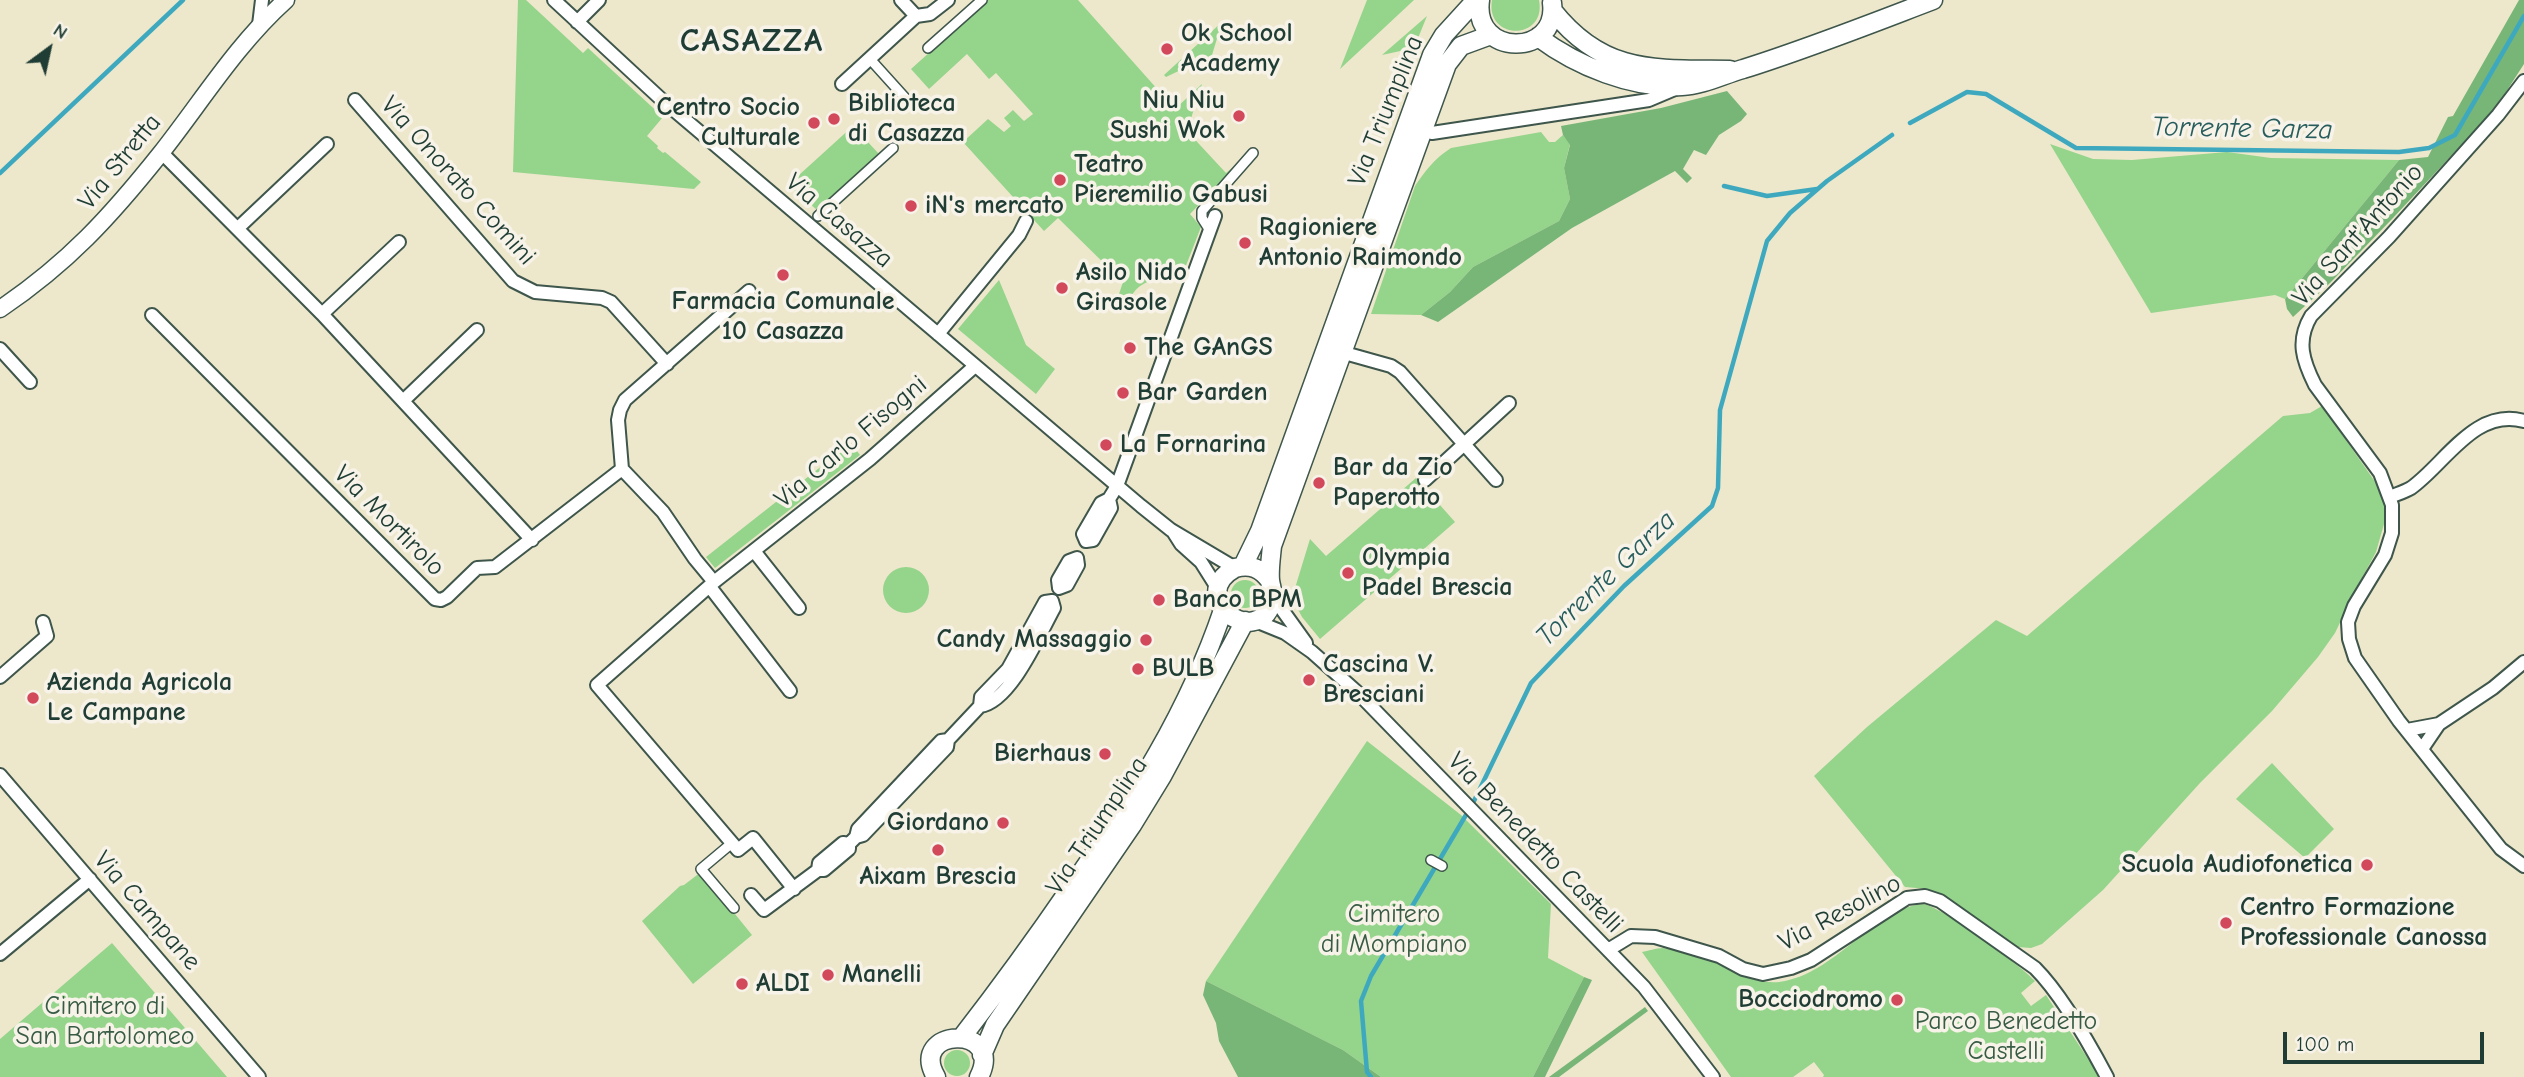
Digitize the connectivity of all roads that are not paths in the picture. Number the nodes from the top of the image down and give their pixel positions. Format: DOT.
graph roads {
  1 [pos="262,0"];
  2 [pos="286,0"];
  3 [pos="554,0"];
  4 [pos="599,0"];
  5 [pos="901,0"];
  6 [pos="948,0"];
  7 [pos="982,0"];
  8 [pos="1478,0"];
  9 [pos="1933,0"];
  10 [pos="1552,5"];
  11 [pos="916,16"];
  12 [pos="577,22"];
  13 [pos="259,25"];
  14 [pos="1491,35"];
  15 [pos="1538,37"];
  16 [pos="928,48"];
  17 [pos="870,59"];
  18 [pos="1740,70"];
  19 [pos="2524,81"];
  20 [pos="842,84"];
  21 [pos="1680,86"];
  22 [pos="355,100"];
  23 [pos="907,100"];
  24 [pos="1422,130"];
  25 [pos="327,144"];
  26 [pos="893,148"];
  27 [pos="162,153"];
  28 [pos="1253,153"];
  29 [pos="818,216"];
  30 [pos="1215,216"];
  31 [pos="1026,221"];
  32 [pos="237,228"];
  33 [pos="1209,229"];
  34 [pos="399,242"];
  35 [pos="749,291"];
  36 [pos="0,309"];
  37 [pos="322,314"];
  38 [pos="152,315"];
  39 [pos="477,330"];
  40 [pos="939,334"];
  41 [pos="0,349"];
  42 [pos="1342,352"];
  43 [pos="667,363"];
  44 [pos="975,366"];
  45 [pos="30,382"];
  46 [pos="404,400"];
  47 [pos="1509,403"];
  48 [pos="2524,421"];
  49 [pos="1464,444"];
  50 [pos="622,468"];
  51 [pos="1425,480"];
  52 [pos="1496,480"];
  53 [pos="1117,486"];
  54 [pos="2390,497"];
  55 [pos="1171,530"];
  56 [pos="532,540"];
  57 [pos="754,551"];
  58 [pos="1239,567"];
  59 [pos="712,584"];
  60 [pos="1218,589"];
  61 [pos="1272,589"];
  62 [pos="799,608"];
  63 [pos="1223,610"];
  64 [pos="1249,621"];
  65 [pos="43,622"];
  66 [pos="1312,652"];
  67 [pos="2524,662"];
  68 [pos="0,677"];
  69 [pos="790,691"];
  70 [pos="2439,724"];
  71 [pos="2407,730"];
  72 [pos="2422,749"];
  73 [pos="0,775"];
  74 [pos="732,843"];
  75 [pos="1431,860"];
  76 [pos="1442,866"];
  77 [pos="2524,866"];
  78 [pos="89,879"];
  79 [pos="794,889"];
  80 [pos="751,895"];
  81 [pos="734,908"];
  82 [pos="1608,950"];
  83 [pos="0,954"];
  84 [pos="962,1037"];
  85 [pos="982,1055"];
  86 [pos="930,1073"];
  87 [pos="259,1077"];
  88 [pos="979,1077"];
  89 [pos="1713,1077"];
  90 [pos="2107,1077"];
  1 -- 13 [label="street"];
  2 -- 13 [label="street, Via Stretta"];
  3 -- 12 [label="street, Via Casazza"];
  4 -- 12 [label="street"];
  5 -- 11 [label="street"];
  6 -- 11 [label="street"];
  7 -- 16 [label="street"];
  8 -- 14 [label="main road, Via Triumplina"];
  8 -- 58 [label="main road, Via Triumplina"];
  9 -- 18 [label="main road"];
  10 -- 15 [label="main road"];
  10 -- 18 [label="main road"];
  11 -- 17 [label="street"];
  12 -- 40 [label="street, Via Casazza"];
  13 -- 27 [label="street, Via Stretta"];
  14 -- 15 [label="main road"];
  14 -- 24 [label="main road, Via Triumplina"];
  15 -- 21 [label="main road"];
  17 -- 20 [label="street"];
  17 -- 23 [label="street"];
  18 -- 21 [label="main road"];
  19 -- 54 [label="street, Via Sant'Antonio"];
  21 -- 24 [label="street, Via Triumplina"];
  22 -- 43 [label="street, Via Onorato Comini"];
  24 -- 42 [label="main road, Via Triumplina"];
  25 -- 32 [label="street"];
  26 -- 29 [label="street"];
  27 -- 32 [label="street"];
  27 -- 36 [label="street, Via Stretta"];
  28 -- 33 [label="street"];
  30 -- 33 [label="street"];
  31 -- 40 [label="street"];
  32 -- 37 [label="street"];
  33 -- 53 [label="street"];
  34 -- 37 [label="street"];
  35 -- 43 [label="street"];
  37 -- 46 [label="street"];
  38 -- 56 [label="street, Via Mortirolo"];
  39 -- 46 [label="street"];
  40 -- 44 [label="street, Via Casazza"];
  41 -- 45 [label="street"];
  42 -- 49 [label="street"];
  42 -- 61 [label="main road, Via Triumplina"];
  43 -- 50 [label="street"];
  44 -- 53 [label="street, Via Casazza"];
  44 -- 57 [label="street, Via Carlo Fisogni"];
  46 -- 56 [label="street"];
  47 -- 49 [label="street"];
  48 -- 54 [label="street"];
  49 -- 51 [label="street"];
  49 -- 52 [label="street"];
  50 -- 56 [label="street"];
  50 -- 59 [label="street"];
  53 -- 55 [label="street, Via Casazza"];
  53 -- 79 [label="street"];
  54 -- 71 [label="street, Via Sant'Antonio"];
  55 -- 58 [label="street, Via Casazza"];
  55 -- 60 [label="street, Via Casazza"];
  57 -- 59 [label="street, Via Carlo Fisogni"];
  57 -- 62 [label="street"];
  58 -- 60 [label="main road, Via Triumplina"];
  58 -- 61 [label="main road"];
  59 -- 69 [label="street"];
  59 -- 74 [label="street, Via Carlo Fisogni"];
  60 -- 63 [label="main road"];
  61 -- 64 [label="main road, Via Triumplina"];
  61 -- 66 [label="street, Via Benedetto Castelli"];
  63 -- 64 [label="main road"];
  63 -- 84 [label="main road, Via Triumplina"];
  64 -- 66 [label="street, Via Benedetto Castelli"];
  64 -- 85 [label="main road, Via Triumplina"];
  65 -- 68 [label="street"];
  66 -- 82 [label="street, Via Benedetto Castelli"];
  67 -- 70 [label="street"];
  70 -- 71 [label="street"];
  70 -- 72 [label="street"];
  71 -- 72 [label="street, Via Sant'Antonio"];
  72 -- 77 [label="street, Via Sant'Antonio"];
  73 -- 78 [label="street, Via Campane"];
  74 -- 79 [label="street"];
  74 -- 81 [label="street"];
  75 -- 76 [label="street"];
  78 -- 83 [label="street"];
  78 -- 87 [label="street, Via Campane"];
  79 -- 80 [label="street"];
  82 -- 89 [label="street, Via Benedetto Castelli"];
  82 -- 90 [label="street, Via Resolino"];
  84 -- 85 [label="main road"];
  84 -- 86 [label="main road, Via Triumplina"];
  85 -- 88 [label="main road, Via Triumplina"];
}
